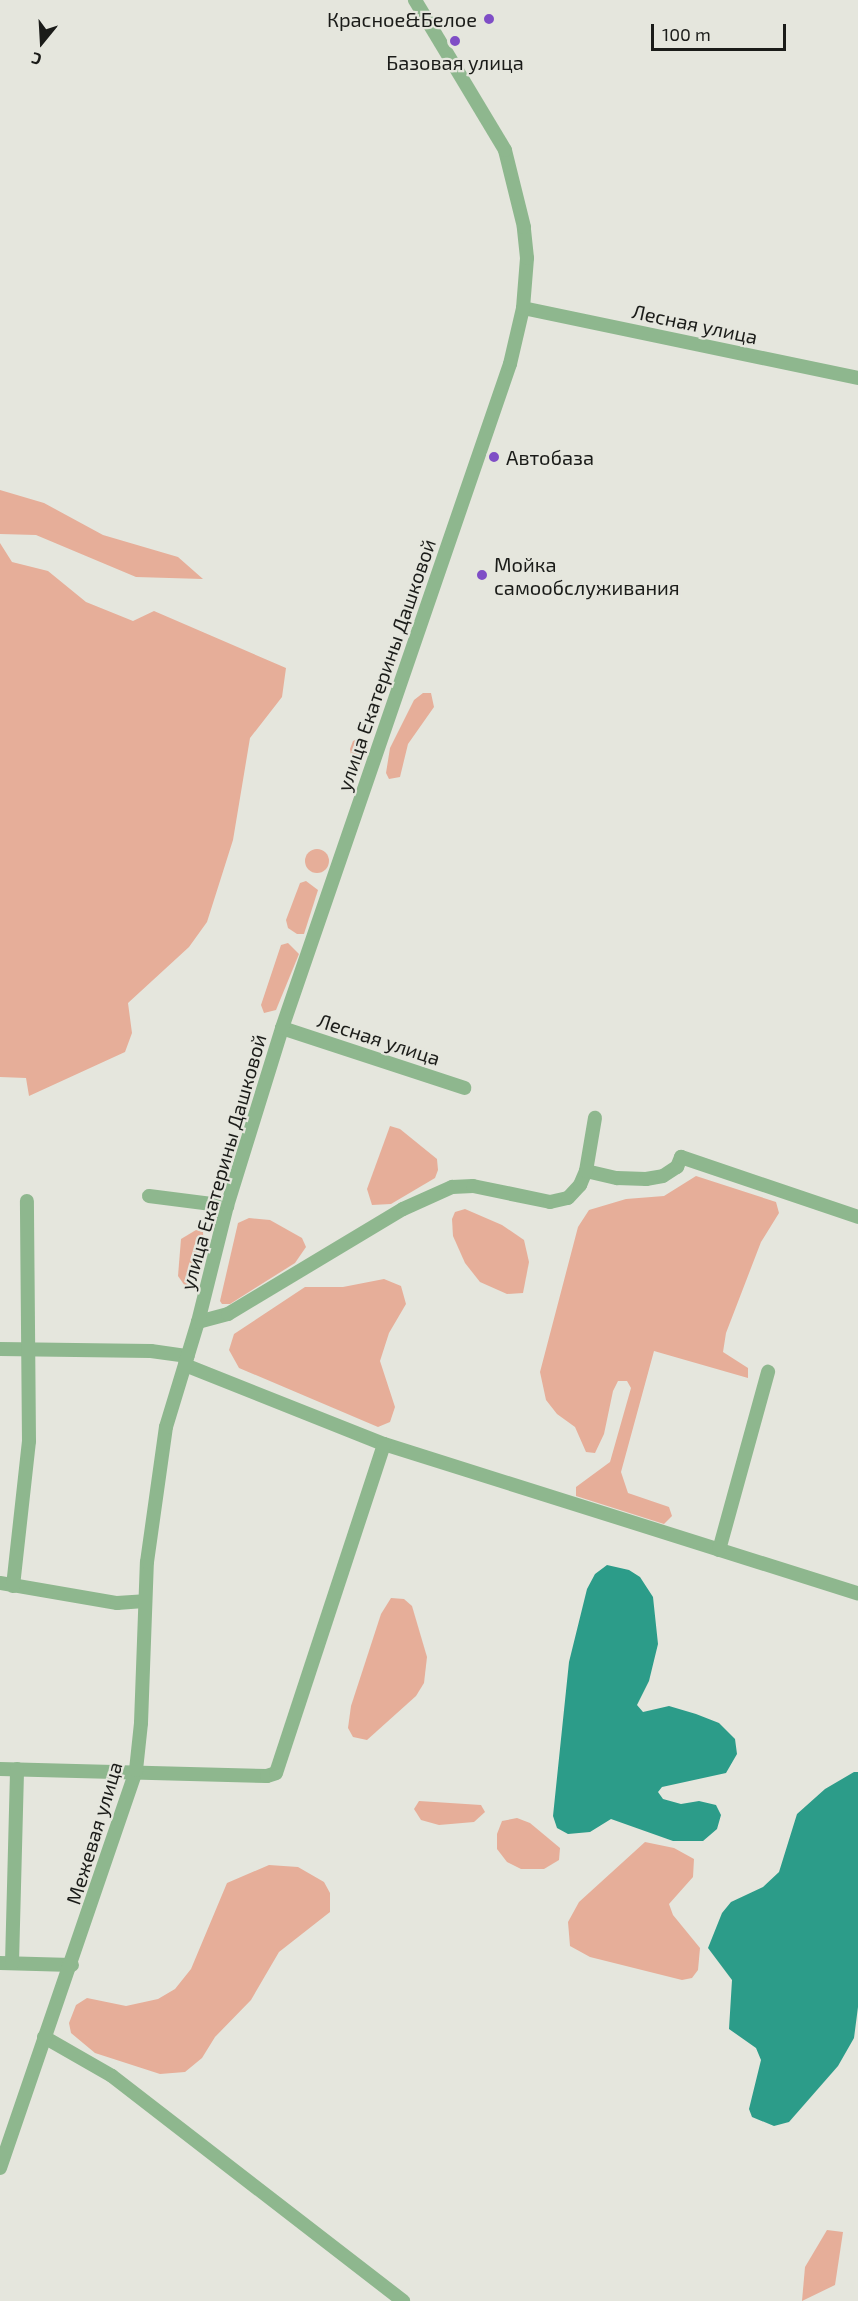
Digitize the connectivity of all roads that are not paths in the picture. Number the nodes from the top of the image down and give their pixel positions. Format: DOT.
graph roads {
  1 [pos="414,0"];
  2 [pos="523,308"];
  3 [pos="858,378"];
  4 [pos="282,1028"];
  5 [pos="464,1088"];
  6 [pos="595,1118"];
  7 [pos="586,1170"];
  8 [pos="149,1196"];
  9 [pos="27,1202"];
  10 [pos="227,1206"];
  11 [pos="858,1217"];
  12 [pos="198,1322"];
  13 [pos="0,1349"];
  14 [pos="30,1349"];
  15 [pos="186,1361"];
  16 [pos="768,1372"];
  17 [pos="384,1444"];
  18 [pos="719,1550"];
  19 [pos="6,1584"];
  20 [pos="858,1593"];
  21 [pos="144,1601"];
  22 [pos="0,1769"];
  23 [pos="17,1769"];
  24 [pos="136,1770"];
  25 [pos="6,1963"];
  26 [pos="72,1965"];
  27 [pos="44,2037"];
  28 [pos="0,2168"];
  29 [pos="403,2301"];
  1 -- 2 [label="street, улица Екатерины Дашковой"];
  2 -- 3 [label="street, Лесная улица"];
  2 -- 4 [label="street, улица Екатерины Дашковой"];
  4 -- 5 [label="street, Лесная улица"];
  4 -- 10 [label="street, улица Екатерины Дашковой"];
  6 -- 7 [label="street"];
  7 -- 11 [label="street"];
  7 -- 12 [label="street"];
  8 -- 10 [label="street"];
  9 -- 14 [label="street"];
  10 -- 12 [label="street, улица Екатерины Дашковой"];
  12 -- 15 [label="street, улица Екатерины Дашковой"];
  13 -- 14 [label="street"];
  14 -- 15 [label="street"];
  14 -- 19 [label="street"];
  15 -- 17 [label="street"];
  15 -- 21 [label="street, Межевая улица"];
  16 -- 18 [label="street"];
  17 -- 18 [label="street"];
  17 -- 24 [label="street"];
  18 -- 20 [label="street"];
  19 -- 21 [label="street"];
  21 -- 24 [label="street, Межевая улица"];
  22 -- 23 [label="street"];
  23 -- 24 [label="street"];
  23 -- 25 [label="street"];
  24 -- 26 [label="street, Межевая улица"];
  25 -- 26 [label="street"];
  26 -- 27 [label="street, Межевая улица"];
  27 -- 28 [label="street, Межевая улица"];
  27 -- 29 [label="street"];
}
